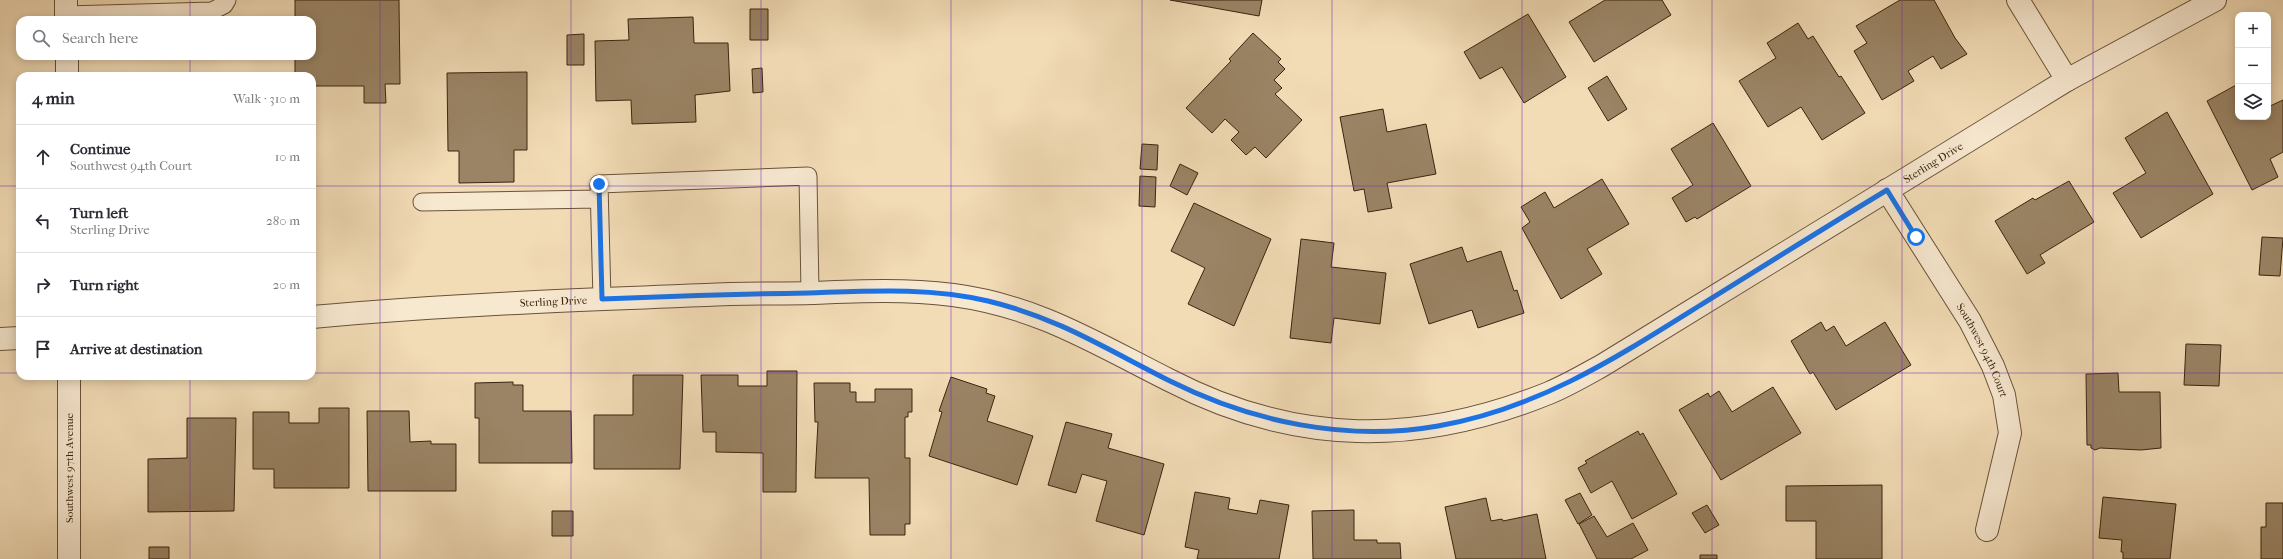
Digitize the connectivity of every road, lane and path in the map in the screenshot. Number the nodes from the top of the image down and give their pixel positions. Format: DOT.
graph roads {
  1 [pos="227,0"];
  2 [pos="2018,0"];
  3 [pos="2215,0"];
  4 [pos="66,12"];
  5 [pos="67,60"];
  6 [pos="67,72"];
  7 [pos="2067,80"];
  8 [pos="1887,190"];
  9 [pos="599,199"];
  10 [pos="422,202"];
  11 [pos="810,293"];
  12 [pos="602,299"];
  13 [pos="316,317"];
  14 [pos="16,338"];
  15 [pos="0,339"];
  16 [pos="69,380"];
  17 [pos="1987,530"];
  18 [pos="69,559"];
  1 -- 4 [label="lane"];
  2 -- 7 [label="street"];
  3 -- 7 [label="street, Sterling Drive"];
  5 -- 6 [label="street"];
  7 -- 8 [label="street, Sterling Drive"];
  8 -- 11 [label="street, Sterling Drive"];
  8 -- 17 [label="street, Southwest 94th Court"];
  9 -- 10 [label="lane"];
  9 -- 11 [label="lane"];
  9 -- 12 [label="lane"];
  11 -- 12 [label="street, Sterling Drive"];
  12 -- 13 [label="street, Sterling Drive"];
  14 -- 15 [label="street"];
  16 -- 18 [label="street, Southwest 97th Avenue"];
}
